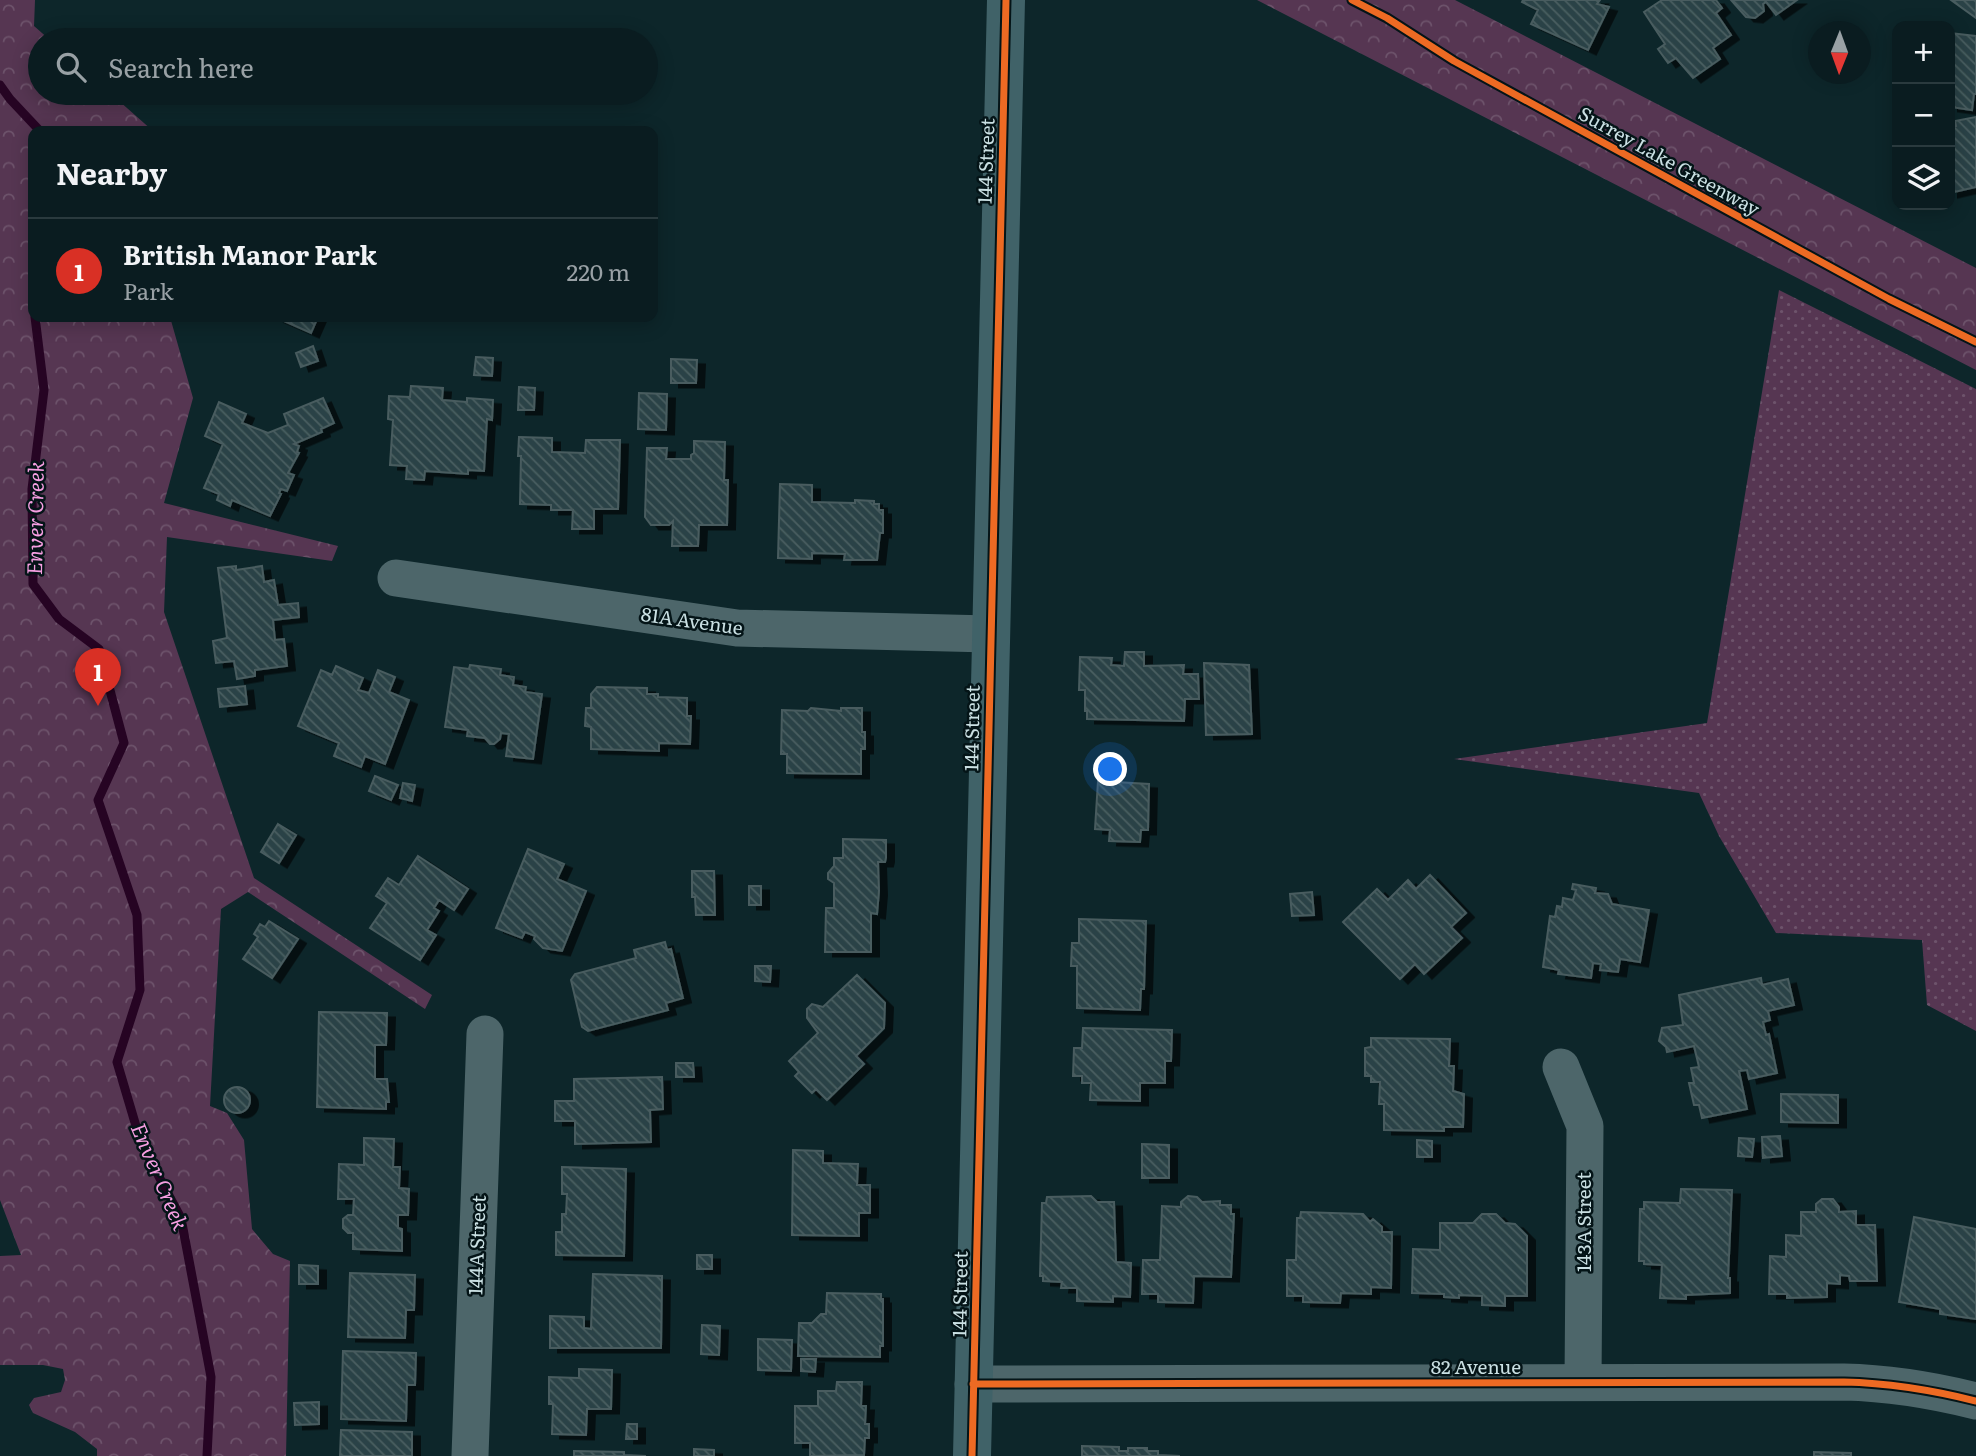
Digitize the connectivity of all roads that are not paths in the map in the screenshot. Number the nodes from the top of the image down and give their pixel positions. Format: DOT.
graph roads {
  1 [pos="1006,0"];
  2 [pos="396,578"];
  3 [pos="990,634"];
  4 [pos="485,1034"];
  5 [pos="1561,1067"];
  6 [pos="1583,1382"];
  7 [pos="973,1384"];
  8 [pos="1976,1401"];
  9 [pos="470,1456"];
  10 [pos="972,1456"];
  1 -- 3 [label="main road, 144 Street"];
  2 -- 3 [label="street, 81A Avenue"];
  3 -- 7 [label="main road, 144 Street"];
  4 -- 9 [label="street, 144A Street"];
  5 -- 6 [label="street, 143A Street"];
  6 -- 7 [label="street, 82 Avenue"];
  6 -- 8 [label="street, 82 Avenue"];
  7 -- 10 [label="main road, 144 Street"];
}
